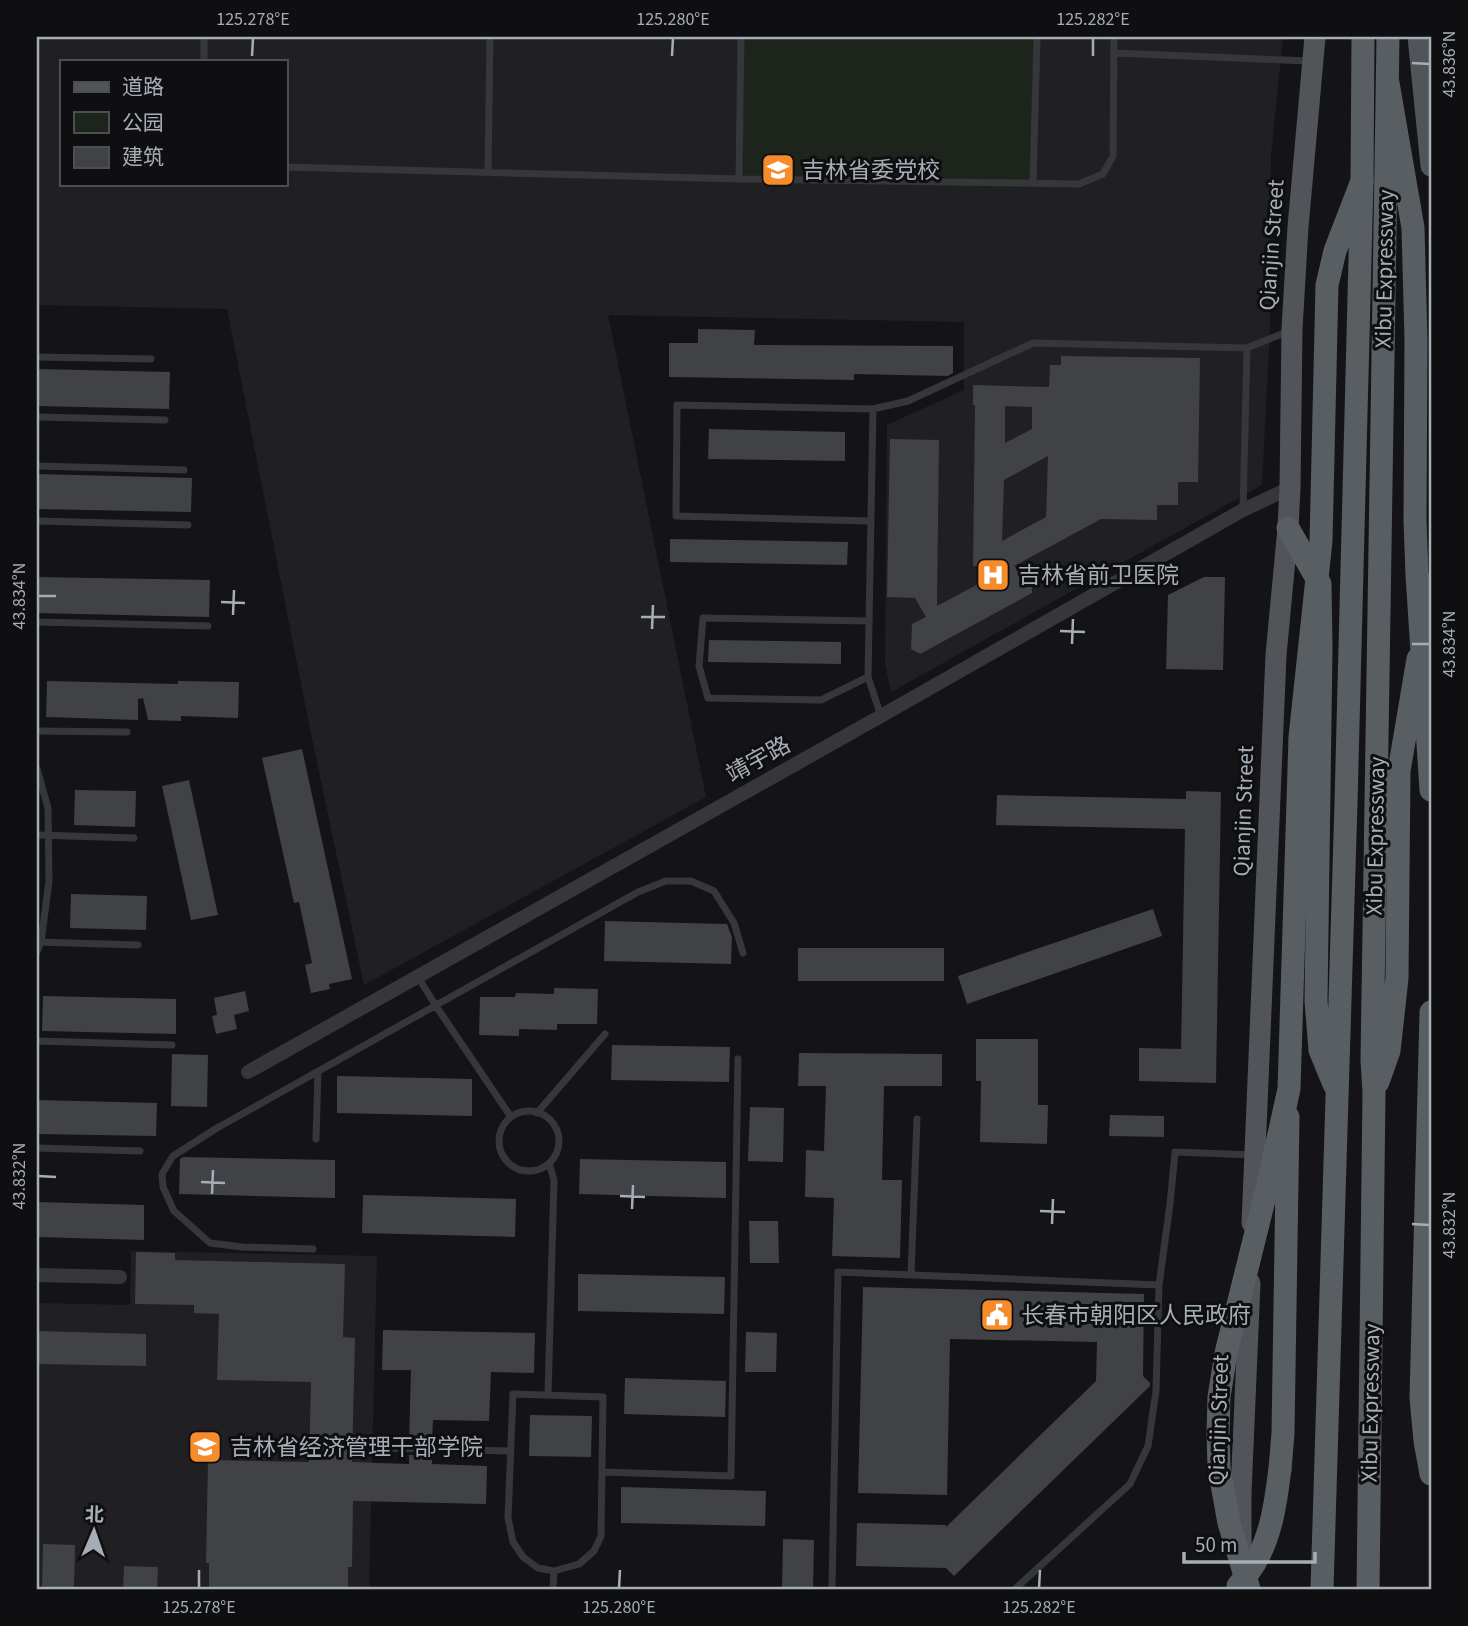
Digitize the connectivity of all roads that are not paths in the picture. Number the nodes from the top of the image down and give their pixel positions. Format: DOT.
graph roads {
  1 [pos="204,37"];
  2 [pos="491,37"];
  3 [pos="741,37"];
  4 [pos="1037,37"];
  5 [pos="1114,37"];
  6 [pos="1315,37"];
  7 [pos="1363,37"];
  8 [pos="1388,37"];
  9 [pos="1419,37"];
  10 [pos="1114,53"];
  11 [pos="204,60"];
  12 [pos="1313,62"];
  13 [pos="1388,83"];
  14 [pos="1431,166"];
  15 [pos="287,167"];
  16 [pos="488,172"];
  17 [pos="738,178"];
  18 [pos="1362,181"];
  19 [pos="1033,183"];
  20 [pos="1292,329"];
  21 [pos="1247,348"];
  22 [pos="37,357"];
  23 [pos="151,359"];
  24 [pos="873,409"];
  25 [pos="37,417"];
  26 [pos="165,420"];
  27 [pos="37,466"];
  28 [pos="184,470"];
  29 [pos="1290,488"];
  30 [pos="1243,510"];
  31 [pos="870,521"];
  32 [pos="37,522"];
  33 [pos="188,525"];
  34 [pos="1288,528"];
  35 [pos="1431,585"];
  36 [pos="869,621"];
  37 [pos="37,622"];
  38 [pos="208,626"];
  39 [pos="868,677"];
  40 [pos="881,716"];
  41 [pos="37,731"];
  42 [pos="127,732"];
  43 [pos="37,769"];
  44 [pos="1431,790"];
  45 [pos="37,835"];
  46 [pos="48,835"];
  47 [pos="134,838"];
  48 [pos="39,942"];
  49 [pos="138,945"];
  50 [pos="37,952"];
  51 [pos="743,953"];
  52 [pos="418,977"];
  53 [pos="436,1006"];
  54 [pos="1431,1012"];
  55 [pos="605,1034"];
  56 [pos="37,1041"];
  57 [pos="172,1045"];
  58 [pos="738,1059"];
  59 [pos="248,1072"];
  60 [pos="318,1072"];
  61 [pos="1289,1090"];
  62 [pos="1337,1092"];
  63 [pos="1374,1092"];
  64 [pos="537,1113"];
  65 [pos="511,1118"];
  66 [pos="917,1119"];
  67 [pos="316,1139"];
  68 [pos="37,1148"];
  69 [pos="140,1151"];
  70 [pos="1255,1155"];
  71 [pos="549,1163"];
  72 [pos="313,1249"];
  73 [pos="37,1275"];
  74 [pos="911,1275"];
  75 [pos="1424,1276"];
  76 [pos="120,1277"];
  77 [pos="1159,1286"];
  78 [pos="1431,1303"];
  79 [pos="548,1395"];
  80 [pos="383,1448"];
  81 [pos="510,1451"];
  82 [pos="602,1472"];
  83 [pos="1431,1474"];
  84 [pos="1242,1560"];
  85 [pos="554,1572"];
  86 [pos="553,1589"];
  87 [pos="832,1589"];
  88 [pos="1014,1589"];
  89 [pos="1236,1589"];
  90 [pos="1246,1589"];
  91 [pos="1322,1589"];
  92 [pos="1368,1589"];
  1 -- 11 [label="lane"];
  2 -- 16 [label="lane"];
  3 -- 17 [label="lane"];
  4 -- 19 [label="lane"];
  5 -- 10 [label="lane"];
  6 -- 12 [label="main road, Qianjin Street"];
  7 -- 18 [label="highway, Xibu Expressway"];
  8 -- 13 [label="highway"];
  9 -- 14 [label="main road"];
  10 -- 12 [label="lane"];
  10 -- 19 [label="lane"];
  12 -- 20 [label="main road, Qianjin Street"];
  13 -- 44 [label="highway, bridge"];
  13 -- 63 [label="highway, Xibu Expressway, bridge"];
  15 -- 16 [label="lane"];
  16 -- 17 [label="lane"];
  17 -- 19 [label="lane"];
  18 -- 61 [label="highway, bridge"];
  18 -- 62 [label="highway, Xibu Expressway"];
  20 -- 21 [label="lane"];
  20 -- 29 [label="main road, Qianjin Street"];
  21 -- 24 [label="lane"];
  21 -- 30 [label="lane"];
  22 -- 23 [label="lane"];
  24 -- 31 [label="lane"];
  24 -- 31 [label="lane"];
  25 -- 26 [label="lane"];
  27 -- 28 [label="lane"];
  29 -- 30 [label="street, 靖宇路"];
  29 -- 34 [label="main road, Qianjin Street"];
  30 -- 40 [label="street, 靖宇路"];
  31 -- 36 [label="lane"];
  32 -- 33 [label="lane"];
  34 -- 62 [label="highway"];
  34 -- 70 [label="main road, Qianjin Street"];
  35 -- 63 [label="highway"];
  36 -- 39 [label="lane"];
  36 -- 39 [label="lane"];
  37 -- 38 [label="lane"];
  39 -- 40 [label="lane"];
  40 -- 52 [label="street, 靖宇路"];
  41 -- 42 [label="lane"];
  43 -- 46 [label="lane"];
  45 -- 46 [label="lane"];
  46 -- 47 [label="lane"];
  46 -- 48 [label="lane"];
  48 -- 49 [label="lane"];
  48 -- 50 [label="lane"];
  51 -- 53 [label="lane"];
  52 -- 53 [label="lane"];
  52 -- 59 [label="street, 靖宇路"];
  53 -- 60 [label="lane"];
  53 -- 65 [label="lane"];
  54 -- 75 [label="highway"];
  55 -- 64 [label="lane"];
  56 -- 57 [label="lane"];
  58 -- 82 [label="lane"];
  60 -- 67 [label="lane"];
  60 -- 72 [label="lane"];
  61 -- 89 [label="highway, bridge"];
  61 -- 90 [label="highway, bridge"];
  62 -- 91 [label="highway, Xibu Expressway"];
  63 -- 92 [label="highway, Xibu Expressway"];
  64 -- 65 [label="lane"];
  64 -- 71 [label="lane"];
  65 -- 71 [label="lane"];
  66 -- 74 [label="lane"];
  68 -- 69 [label="lane"];
  70 -- 77 [label="lane"];
  70 -- 84 [label="main road, Qianjin Street"];
  71 -- 79 [label="lane"];
  73 -- 76 [label="street"];
  74 -- 77 [label="lane"];
  74 -- 87 [label="lane"];
  75 -- 78 [label="highway"];
  75 -- 83 [label="highway"];
  77 -- 88 [label="lane"];
  79 -- 81 [label="lane"];
  79 -- 82 [label="lane"];
  80 -- 81 [label="lane"];
  81 -- 85 [label="lane"];
  82 -- 85 [label="lane"];
  84 -- 89 [label="main road"];
  84 -- 90 [label="main road, Qianjin Street"];
  85 -- 86 [label="lane"];
}
